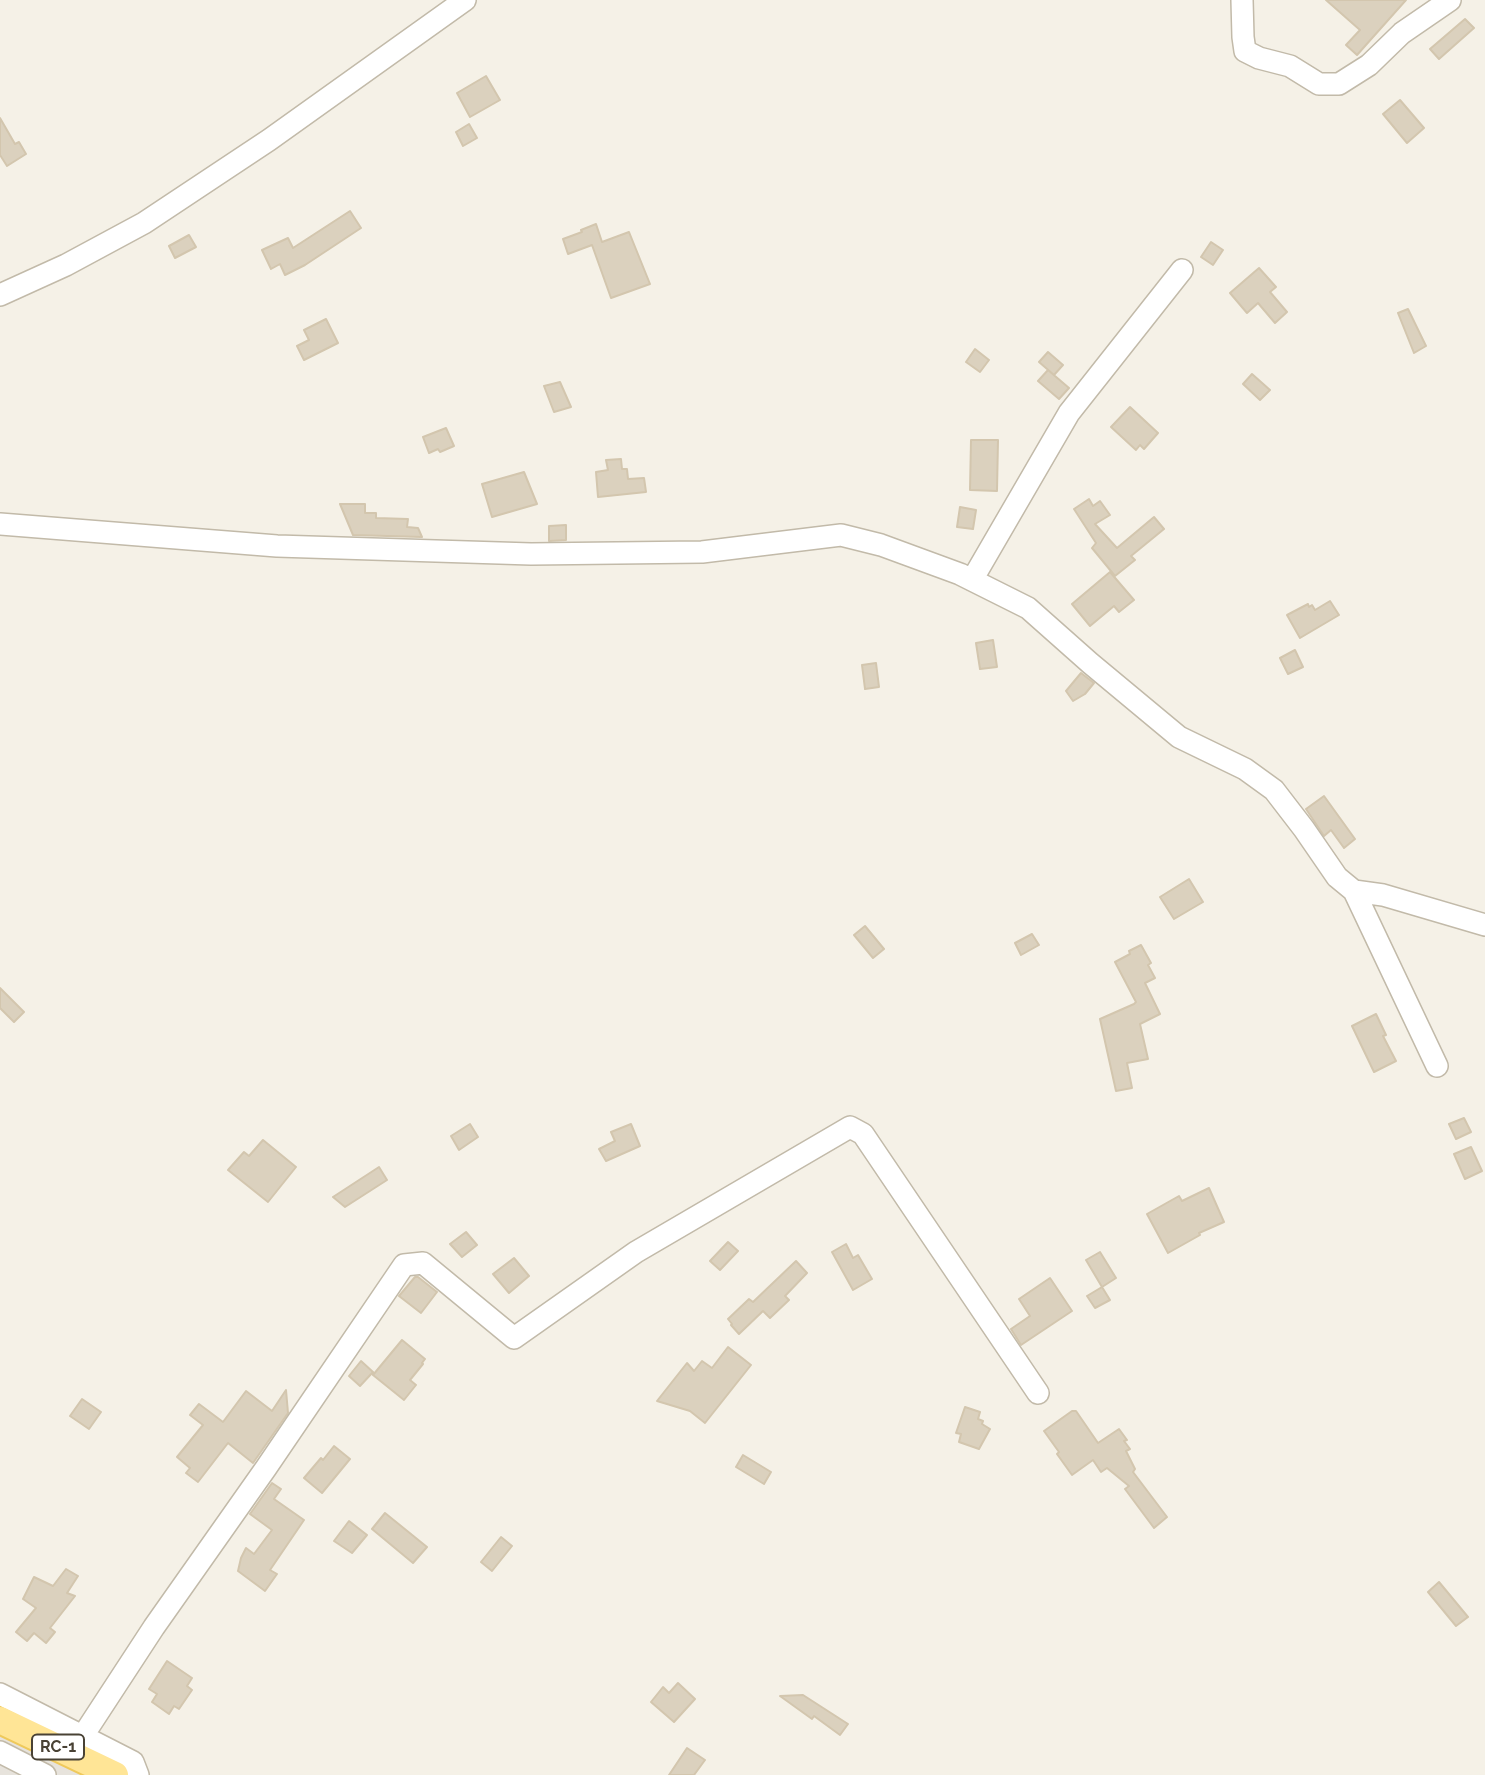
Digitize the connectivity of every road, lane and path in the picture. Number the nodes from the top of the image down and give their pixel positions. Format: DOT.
graph roads {
  1 [pos="465,0"];
  2 [pos="1242,0"];
  3 [pos="1450,0"];
  4 [pos="1182,270"];
  5 [pos="0,295"];
  6 [pos="0,524"];
  7 [pos="972,580"];
  8 [pos="1354,891"];
  9 [pos="1485,925"];
  10 [pos="1437,1066"];
  11 [pos="1038,1394"];
  12 [pos="0,1694"];
  13 [pos="0,1720"];
  14 [pos="76,1745"];
  15 [pos="0,1752"];
  16 [pos="45,1775"];
  17 [pos="115,1775"];
  18 [pos="138,1775"];
  1 -- 5 [label="street"];
  2 -- 3 [label="street"];
  4 -- 7 [label="street"];
  6 -- 7 [label="street"];
  7 -- 8 [label="street"];
  8 -- 9 [label="street"];
  8 -- 10 [label="street"];
  11 -- 14 [label="street"];
  12 -- 14 [label="street"];
  13 -- 14 [label="main road, RC-1"];
  14 -- 17 [label="main road, RC-1"];
  14 -- 18 [label="street"];
  15 -- 16 [label="street"];
}
